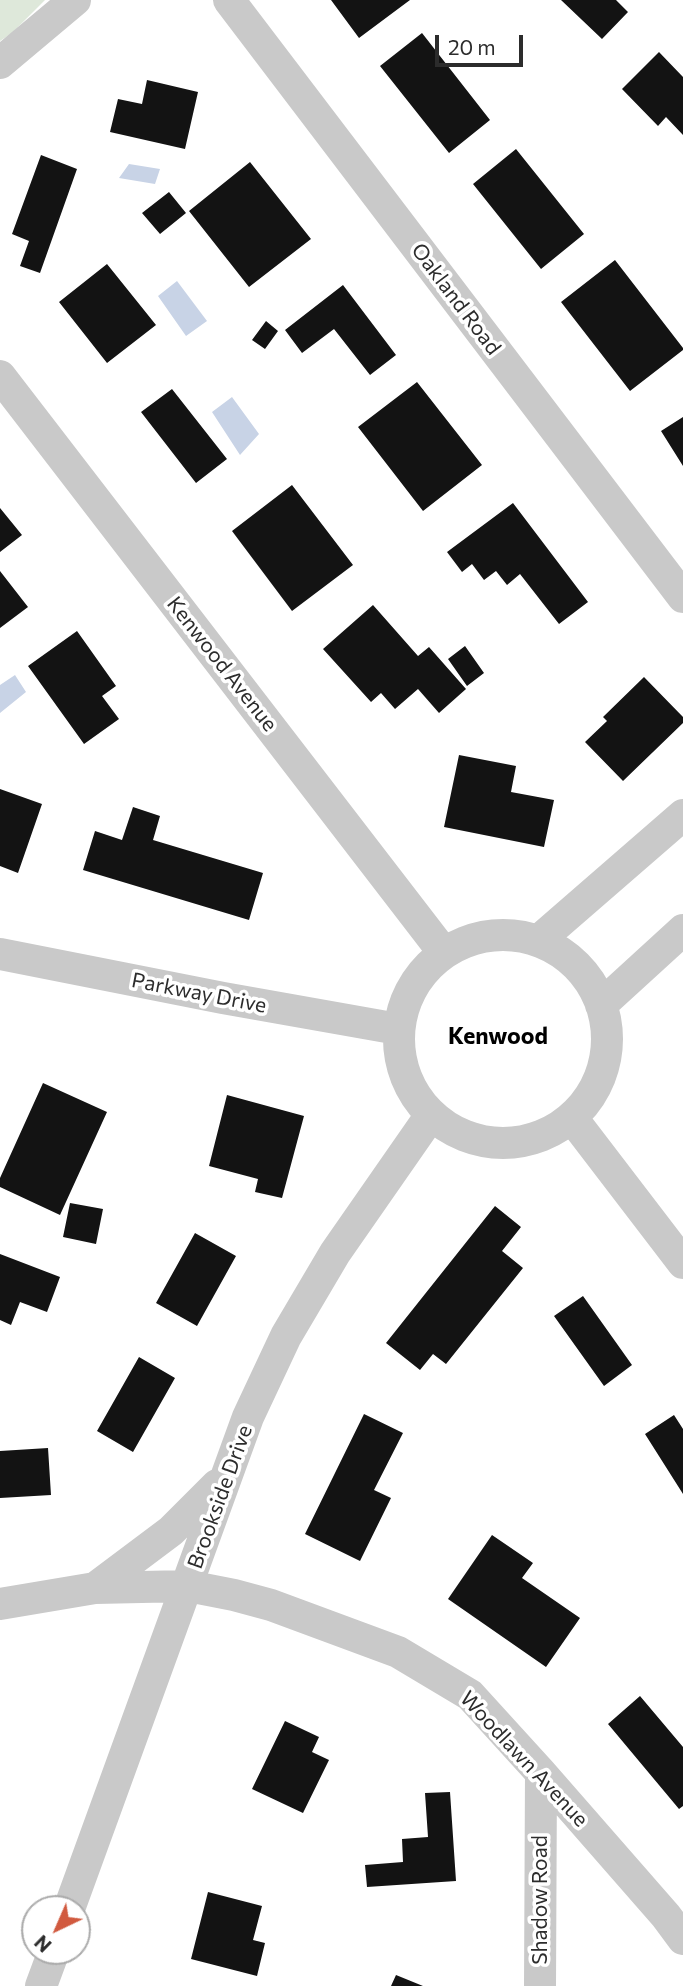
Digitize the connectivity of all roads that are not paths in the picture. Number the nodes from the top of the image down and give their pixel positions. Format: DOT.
graph roads {
  1 [pos="75,0"];
  2 [pos="229,0"];
  3 [pos="0,64"];
  4 [pos="0,376"];
  5 [pos="683,597"];
  6 [pos="683,815"];
  7 [pos="683,930"];
  8 [pos="538,941"];
  9 [pos="444,953"];
  10 [pos="0,954"];
  11 [pos="601,1005"];
  12 [pos="398,1029"];
  13 [pos="431,1115"];
  14 [pos="572,1118"];
  15 [pos="683,1262"];
  16 [pos="226,1476"];
  17 [pos="188,1586"];
  18 [pos="95,1588"];
  19 [pos="0,1604"];
  20 [pos="541,1773"];
  21 [pos="74,1895"];
  22 [pos="683,1938"];
  23 [pos="49,1965"];
  24 [pos="41,1986"];
  25 [pos="540,1986"];
  1 -- 3 [label="street"];
  2 -- 5 [label="street, Oakland Road"];
  4 -- 9 [label="street, Kenwood Avenue"];
  6 -- 8 [label="street"];
  7 -- 11 [label="street"];
  8 -- 9 [label="street"];
  8 -- 11 [label="street"];
  9 -- 12 [label="street"];
  10 -- 12 [label="street, Parkway Drive"];
  11 -- 14 [label="street"];
  12 -- 13 [label="street"];
  13 -- 14 [label="street"];
  13 -- 16 [label="street, Brookside Drive"];
  14 -- 15 [label="street"];
  16 -- 17 [label="street, Brookside Drive"];
  16 -- 18 [label="street"];
  17 -- 18 [label="street, Woodlawn Avenue"];
  17 -- 20 [label="street, Woodlawn Avenue"];
  17 -- 21 [label="street, Brookside Drive"];
  18 -- 19 [label="street, Woodlawn Avenue"];
  20 -- 22 [label="street, Woodlawn Avenue"];
  20 -- 25 [label="street, Shadow Road"];
  23 -- 24 [label="street"];
}
